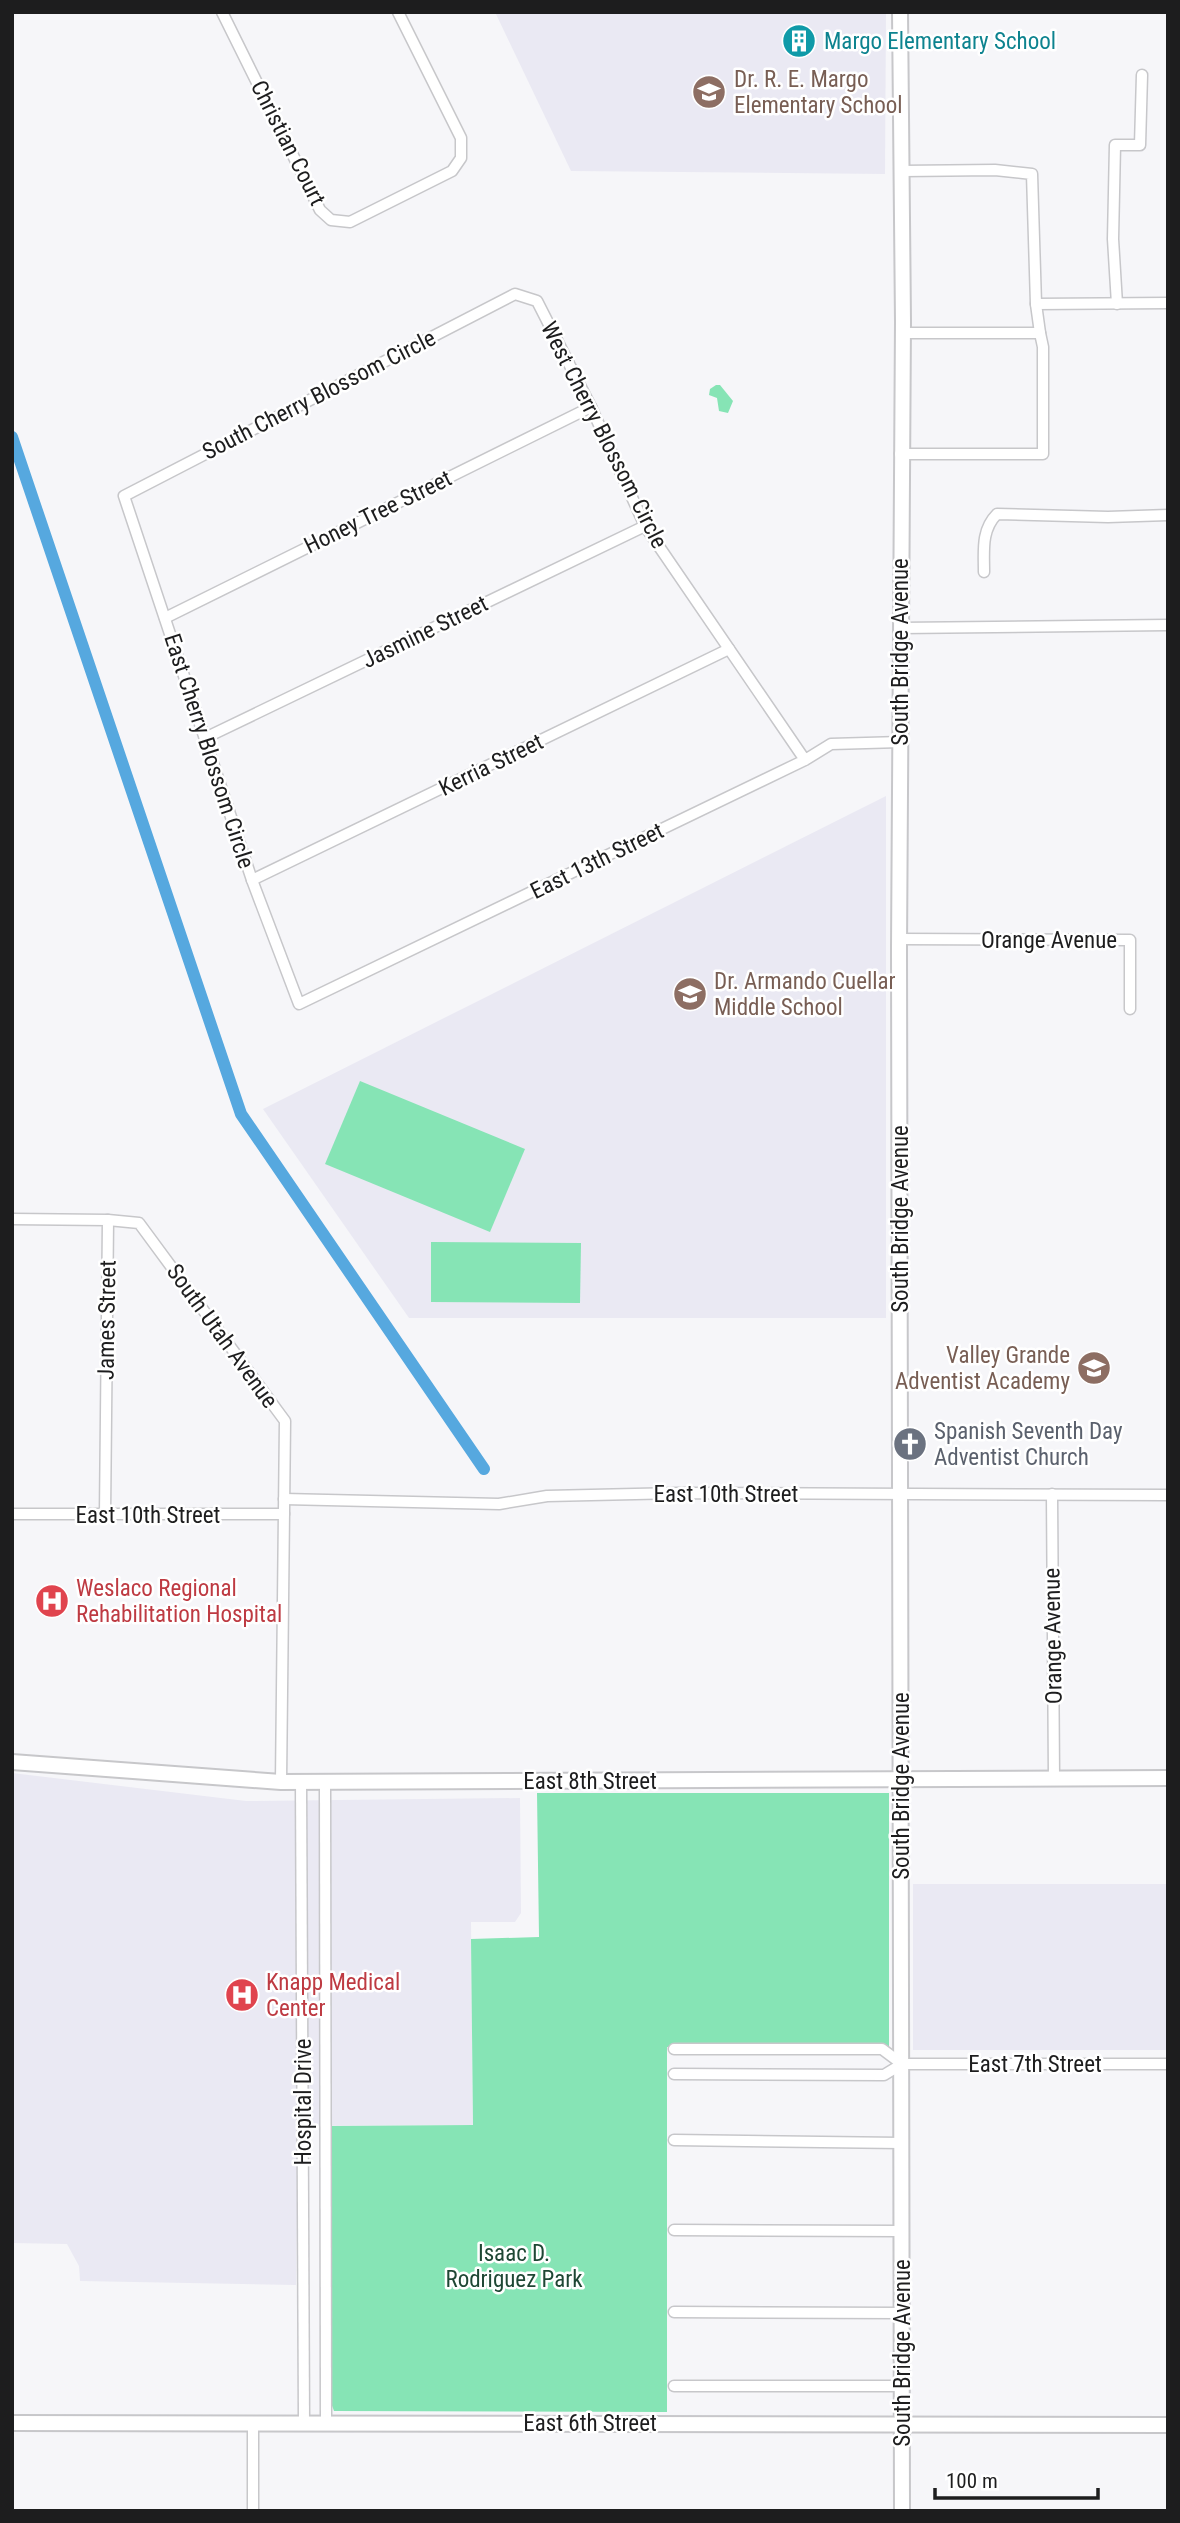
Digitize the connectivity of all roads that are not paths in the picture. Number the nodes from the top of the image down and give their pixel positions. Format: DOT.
graph roads {
  1 [pos="222,12"];
  2 [pos="398,12"];
  3 [pos="900,12"];
  4 [pos="1142,75"];
  5 [pos="902,172"];
  6 [pos="515,293"];
  7 [pos="1168,303"];
  8 [pos="1036,304"];
  9 [pos="1117,304"];
  10 [pos="903,333"];
  11 [pos="1040,333"];
  12 [pos="591,407"];
  13 [pos="900,454"];
  14 [pos="124,496"];
  15 [pos="1168,515"];
  16 [pos="645,526"];
  17 [pos="984,572"];
  18 [pos="165,618"];
  19 [pos="1168,625"];
  20 [pos="900,628"];
  21 [pos="729,649"];
  22 [pos="205,738"];
  23 [pos="901,742"];
  24 [pos="805,760"];
  25 [pos="252,880"];
  26 [pos="899,939"];
  27 [pos="299,1004"];
  28 [pos="1130,1009"];
  29 [pos="13,1219"];
  30 [pos="108,1220"];
  31 [pos="900,1494"];
  32 [pos="1052,1494"];
  33 [pos="1168,1495"];
  34 [pos="284,1499"];
  35 [pos="12,1514"];
  36 [pos="284,1514"];
  37 [pos="105,1515"];
  38 [pos="12,1762"];
  39 [pos="1055,1778"];
  40 [pos="1168,1778"];
  41 [pos="901,1780"];
  42 [pos="281,1782"];
  43 [pos="301,1782"];
  44 [pos="325,1782"];
  45 [pos="674,2049"];
  46 [pos="902,2064"];
  47 [pos="1168,2064"];
  48 [pos="674,2074"];
  49 [pos="674,2140"];
  50 [pos="901,2143"];
  51 [pos="674,2230"];
  52 [pos="901,2231"];
  53 [pos="674,2312"];
  54 [pos="902,2313"];
  55 [pos="674,2386"];
  56 [pos="902,2386"];
  57 [pos="304,2422"];
  58 [pos="326,2422"];
  59 [pos="12,2423"];
  60 [pos="253,2423"];
  61 [pos="902,2425"];
  62 [pos="1168,2426"];
  63 [pos="253,2511"];
  64 [pos="902,2511"];
  1 -- 2 [label="street, Christian Court"];
  3 -- 5 [label="street, South Bridge Avenue"];
  4 -- 9 [label="street"];
  5 -- 8 [label="street"];
  5 -- 10 [label="street, South Bridge Avenue"];
  6 -- 12 [label="street, West Cherry Blossom Circle"];
  6 -- 14 [label="street, South Cherry Blossom Circle"];
  7 -- 9 [label="street"];
  8 -- 9 [label="street"];
  8 -- 11 [label="street"];
  10 -- 11 [label="street"];
  10 -- 13 [label="street, South Bridge Avenue"];
  11 -- 13 [label="street"];
  12 -- 16 [label="street, West Cherry Blossom Circle"];
  12 -- 18 [label="street, Honey Tree Street"];
  13 -- 20 [label="street, South Bridge Avenue"];
  14 -- 18 [label="street, East Cherry Blossom Circle"];
  15 -- 17 [label="street"];
  16 -- 21 [label="street, West Cherry Blossom Circle"];
  16 -- 22 [label="street, Jasmine Street"];
  18 -- 22 [label="street, East Cherry Blossom Circle"];
  19 -- 20 [label="street"];
  20 -- 23 [label="street, South Bridge Avenue"];
  21 -- 24 [label="street, West Cherry Blossom Circle"];
  21 -- 25 [label="street, Kerria Street"];
  22 -- 25 [label="street, East Cherry Blossom Circle"];
  23 -- 24 [label="street, East 13th Street"];
  23 -- 26 [label="street, South Bridge Avenue"];
  24 -- 27 [label="street, East 13th Street"];
  25 -- 27 [label="street, East Cherry Blossom Circle"];
  26 -- 28 [label="street, Orange Avenue"];
  26 -- 31 [label="street, South Bridge Avenue"];
  29 -- 30 [label="street"];
  30 -- 34 [label="street, South Utah Avenue"];
  30 -- 37 [label="street, James Street"];
  31 -- 32 [label="street, East 10th Street"];
  31 -- 34 [label="street, East 10th Street"];
  31 -- 41 [label="street, South Bridge Avenue"];
  32 -- 33 [label="street, East 10th Street"];
  32 -- 39 [label="street, Orange Avenue"];
  34 -- 36 [label="street, South Utah Avenue"];
  35 -- 37 [label="street, East 10th Street"];
  36 -- 37 [label="street, East 10th Street"];
  36 -- 42 [label="street, South Utah Avenue"];
  38 -- 42 [label="street, East 8th Street"];
  39 -- 40 [label="street, East 8th Street"];
  39 -- 41 [label="street, East 8th Street"];
  41 -- 44 [label="street, East 8th Street"];
  41 -- 46 [label="street, South Bridge Avenue"];
  42 -- 43 [label="street, East 8th Street"];
  43 -- 44 [label="street, East 8th Street"];
  43 -- 57 [label="street, Hospital Drive"];
  44 -- 58 [label="street, Hospital Drive"];
  45 -- 46 [label="street, East 7th Street"];
  46 -- 47 [label="street, East 7th Street"];
  46 -- 48 [label="street, East 7th Street"];
  46 -- 50 [label="street, South Bridge Avenue"];
  49 -- 50 [label="street"];
  50 -- 52 [label="street, South Bridge Avenue"];
  51 -- 52 [label="street"];
  52 -- 54 [label="street, South Bridge Avenue"];
  53 -- 54 [label="street"];
  54 -- 56 [label="street, South Bridge Avenue"];
  55 -- 56 [label="street"];
  56 -- 61 [label="street, South Bridge Avenue"];
  57 -- 58 [label="street, East 6th Street"];
  57 -- 60 [label="street, East 6th Street"];
  58 -- 61 [label="street, East 6th Street"];
  59 -- 60 [label="street, East 6th Street"];
  60 -- 63 [label="street"];
  61 -- 62 [label="street, East 6th Street"];
  61 -- 64 [label="street, South Bridge Avenue"];
}
